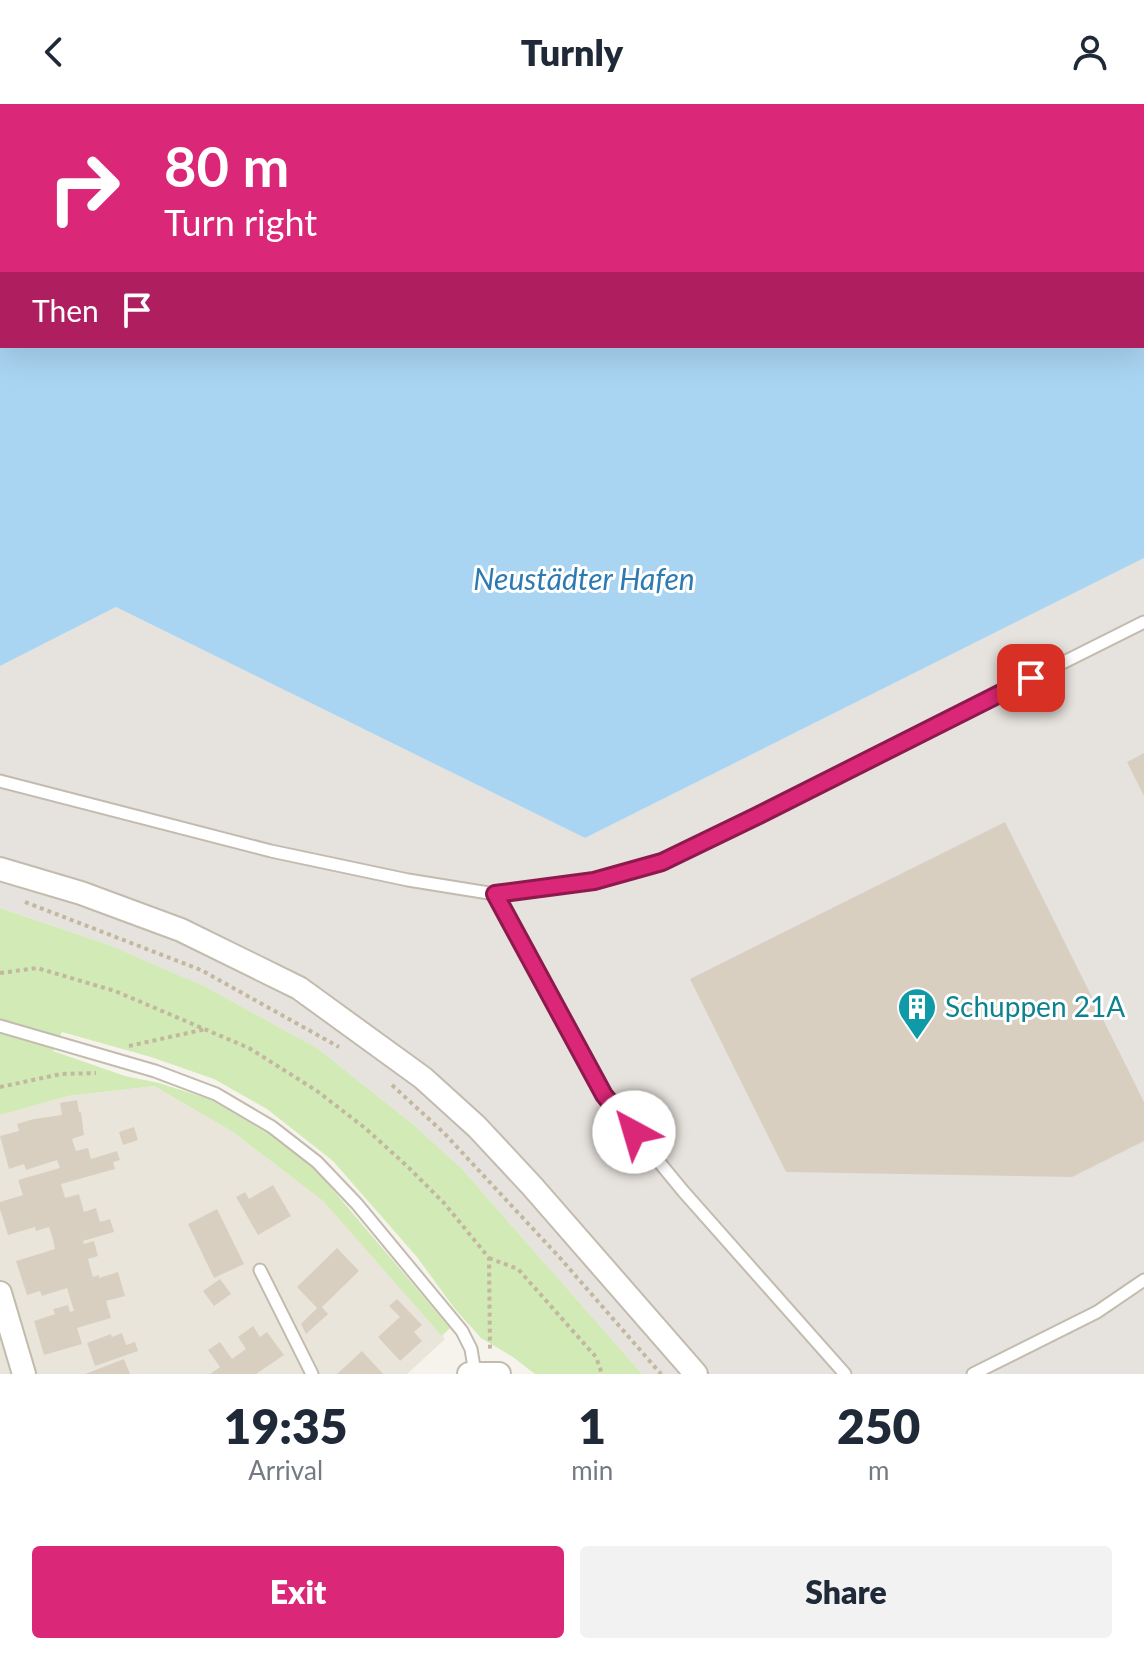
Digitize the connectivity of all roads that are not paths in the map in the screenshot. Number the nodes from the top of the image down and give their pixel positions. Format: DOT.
graph roads {
  1 [pos="1144,622"];
  2 [pos="0,781"];
  3 [pos="0,869"];
  4 [pos="495,894"];
  5 [pos="0,1026"];
  6 [pos="260,1270"];
  7 [pos="1144,1280"];
  8 [pos="0,1293"];
  9 [pos="475,1373"];
  10 [pos="24,1374"];
  11 [pos="312,1374"];
  12 [pos="469,1374"];
  13 [pos="499,1374"];
  14 [pos="696,1374"];
  15 [pos="845,1374"];
  16 [pos="973,1374"];
  1 -- 4 [label="lane"];
  2 -- 4 [label="lane"];
  3 -- 14 [label="street"];
  4 -- 15 [label="lane"];
  5 -- 9 [label="lane"];
  6 -- 11 [label="lane"];
  7 -- 16 [label="lane"];
  8 -- 10 [label="street"];
  9 -- 12 [label="street"];
  9 -- 13 [label="street"];
}
